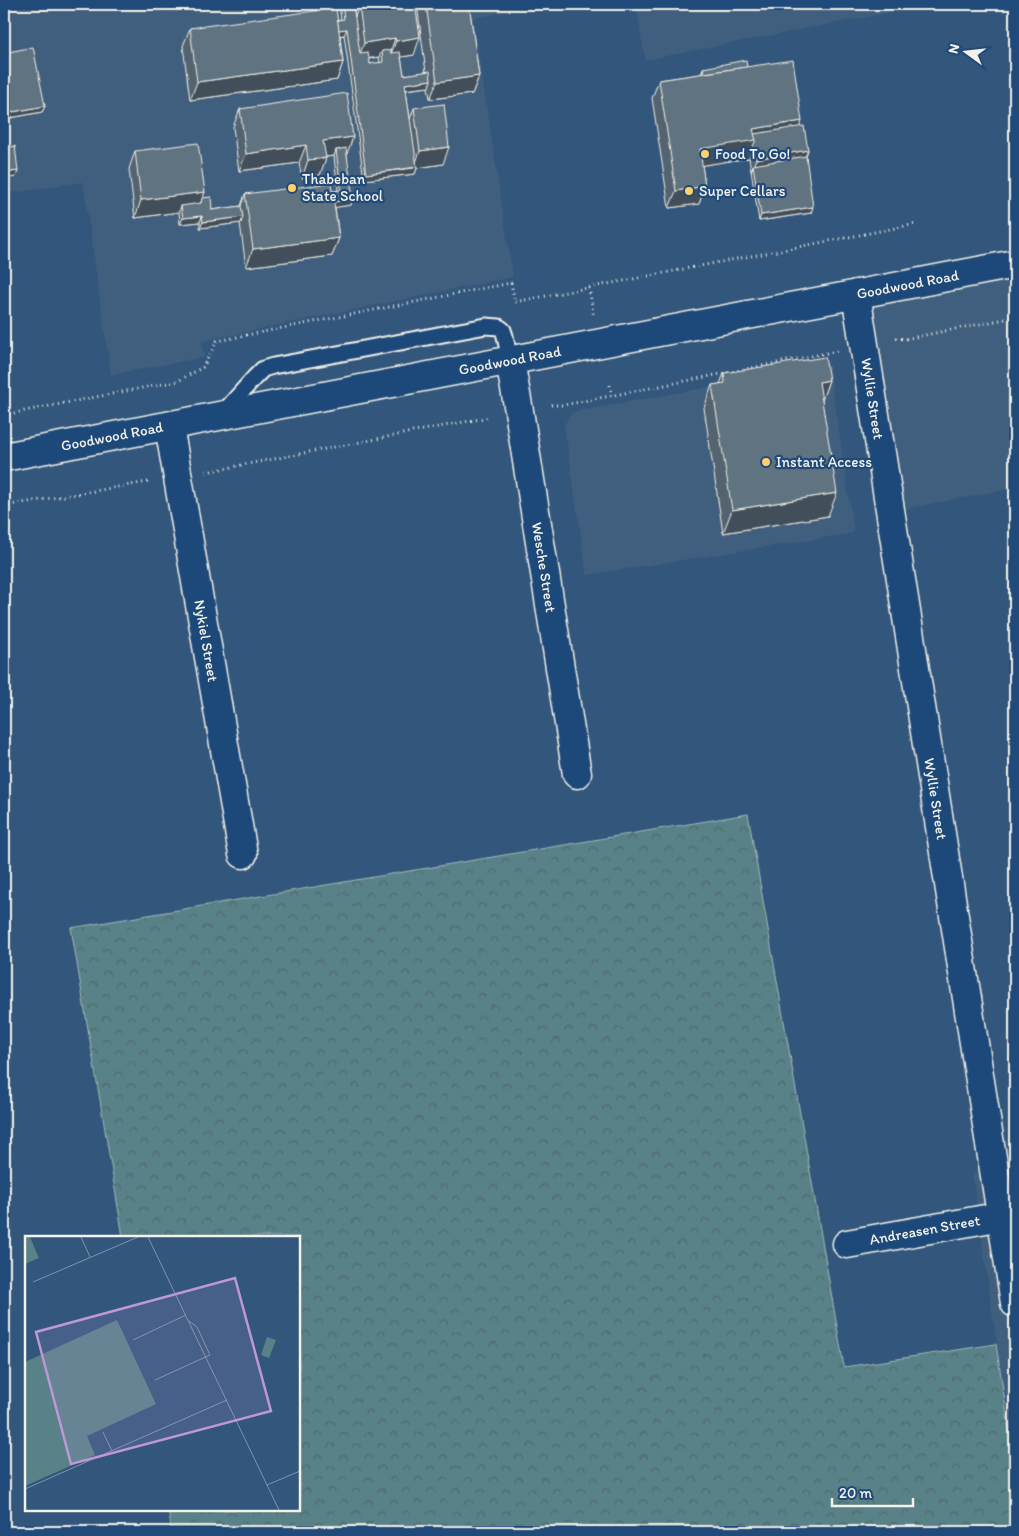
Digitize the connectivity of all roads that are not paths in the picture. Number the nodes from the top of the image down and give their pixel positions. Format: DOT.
graph roads {
  1 [pos="1015,264"];
  2 [pos="856,294"];
  3 [pos="510,361"];
  4 [pos="219,416"];
  5 [pos="169,426"];
  6 [pos="4,458"];
  7 [pos="577,774"];
  8 [pos="243,854"];
  9 [pos="1002,1216"];
  10 [pos="847,1244"];
  11 [pos="1015,1303"];
  1 -- 2 [label="street, Goodwood Road"];
  2 -- 3 [label="street, Goodwood Road"];
  2 -- 9 [label="street, Wyllie Street"];
  3 -- 4 [label="street, Goodwood Road"];
  3 -- 4 [label="lane"];
  3 -- 7 [label="street, Wesche Street"];
  4 -- 5 [label="street, Goodwood Road"];
  5 -- 6 [label="street, Goodwood Road"];
  5 -- 8 [label="street, Nykiel Street"];
  9 -- 10 [label="street, Andreasen Street"];
  9 -- 11 [label="street, Wyllie Street"];
}
